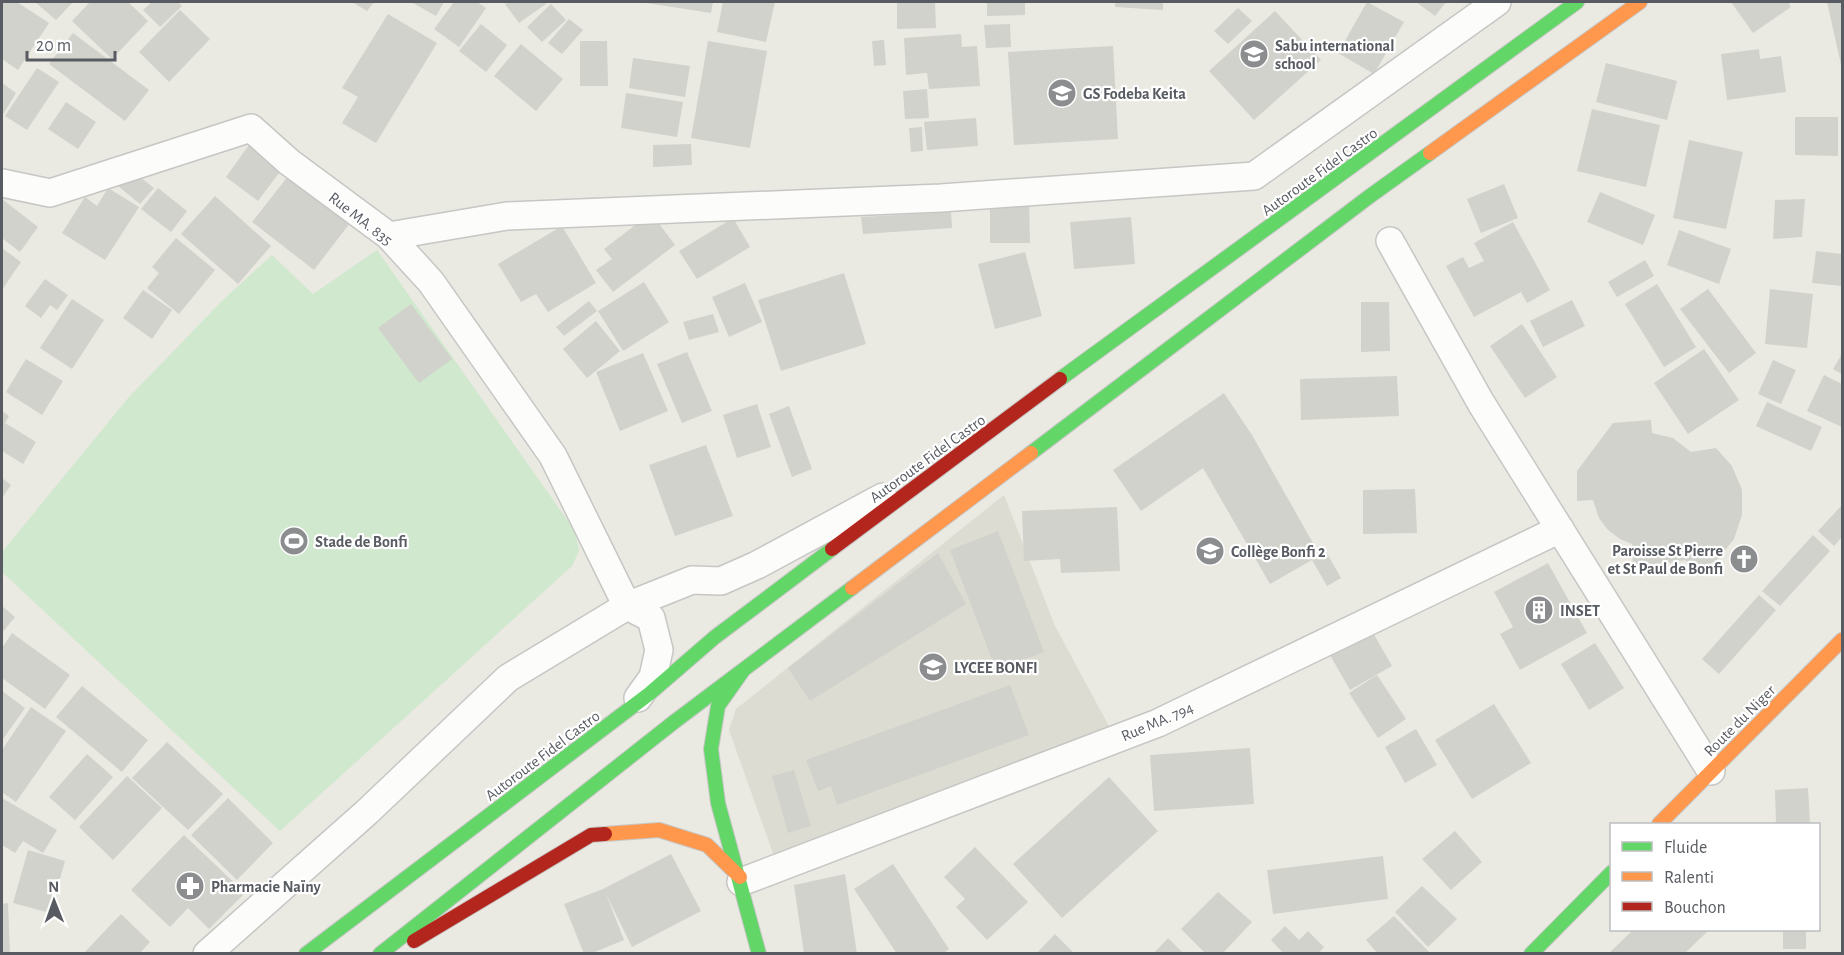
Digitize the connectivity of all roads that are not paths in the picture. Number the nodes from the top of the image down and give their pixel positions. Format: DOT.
graph roads {
  1 [pos="1497,2"];
  2 [pos="1577,2"];
  3 [pos="1641,2"];
  4 [pos="2,183"];
  5 [pos="389,236"];
  6 [pos="1390,241"];
  7 [pos="947,462"];
  8 [pos="1560,529"];
  9 [pos="627,606"];
  10 [pos="1842,640"];
  11 [pos="744,670"];
  12 [pos="630,708"];
  13 [pos="1712,771"];
  14 [pos="1661,823"];
  15 [pos="1610,873"];
  16 [pos="741,880"];
  17 [pos="207,954"];
  18 [pos="306,954"];
  19 [pos="380,954"];
  20 [pos="393,954"];
  21 [pos="759,954"];
  22 [pos="1531,954"];
  1 -- 5 [label="street"];
  2 -- 7 [label="main road, Autoroute Fidel Castro"];
  3 -- 11 [label="main road"];
  4 -- 5 [label="street, Rue MA. 835"];
  5 -- 9 [label="street, Rue MA. 835"];
  6 -- 8 [label="street"];
  7 -- 9 [label="street"];
  7 -- 12 [label="main road, Autoroute Fidel Castro"];
  8 -- 13 [label="street"];
  8 -- 16 [label="street, Rue MA. 794"];
  9 -- 12 [label="street"];
  9 -- 17 [label="street"];
  10 -- 13 [label="main road, Route du Niger"];
  11 -- 16 [label="main road"];
  11 -- 19 [label="main road"];
  12 -- 18 [label="main road, Autoroute Fidel Castro"];
  13 -- 14 [label="main road, Route du Niger"];
  15 -- 22 [label="main road"];
  16 -- 20 [label="main road"];
  16 -- 21 [label="main road"];
}
